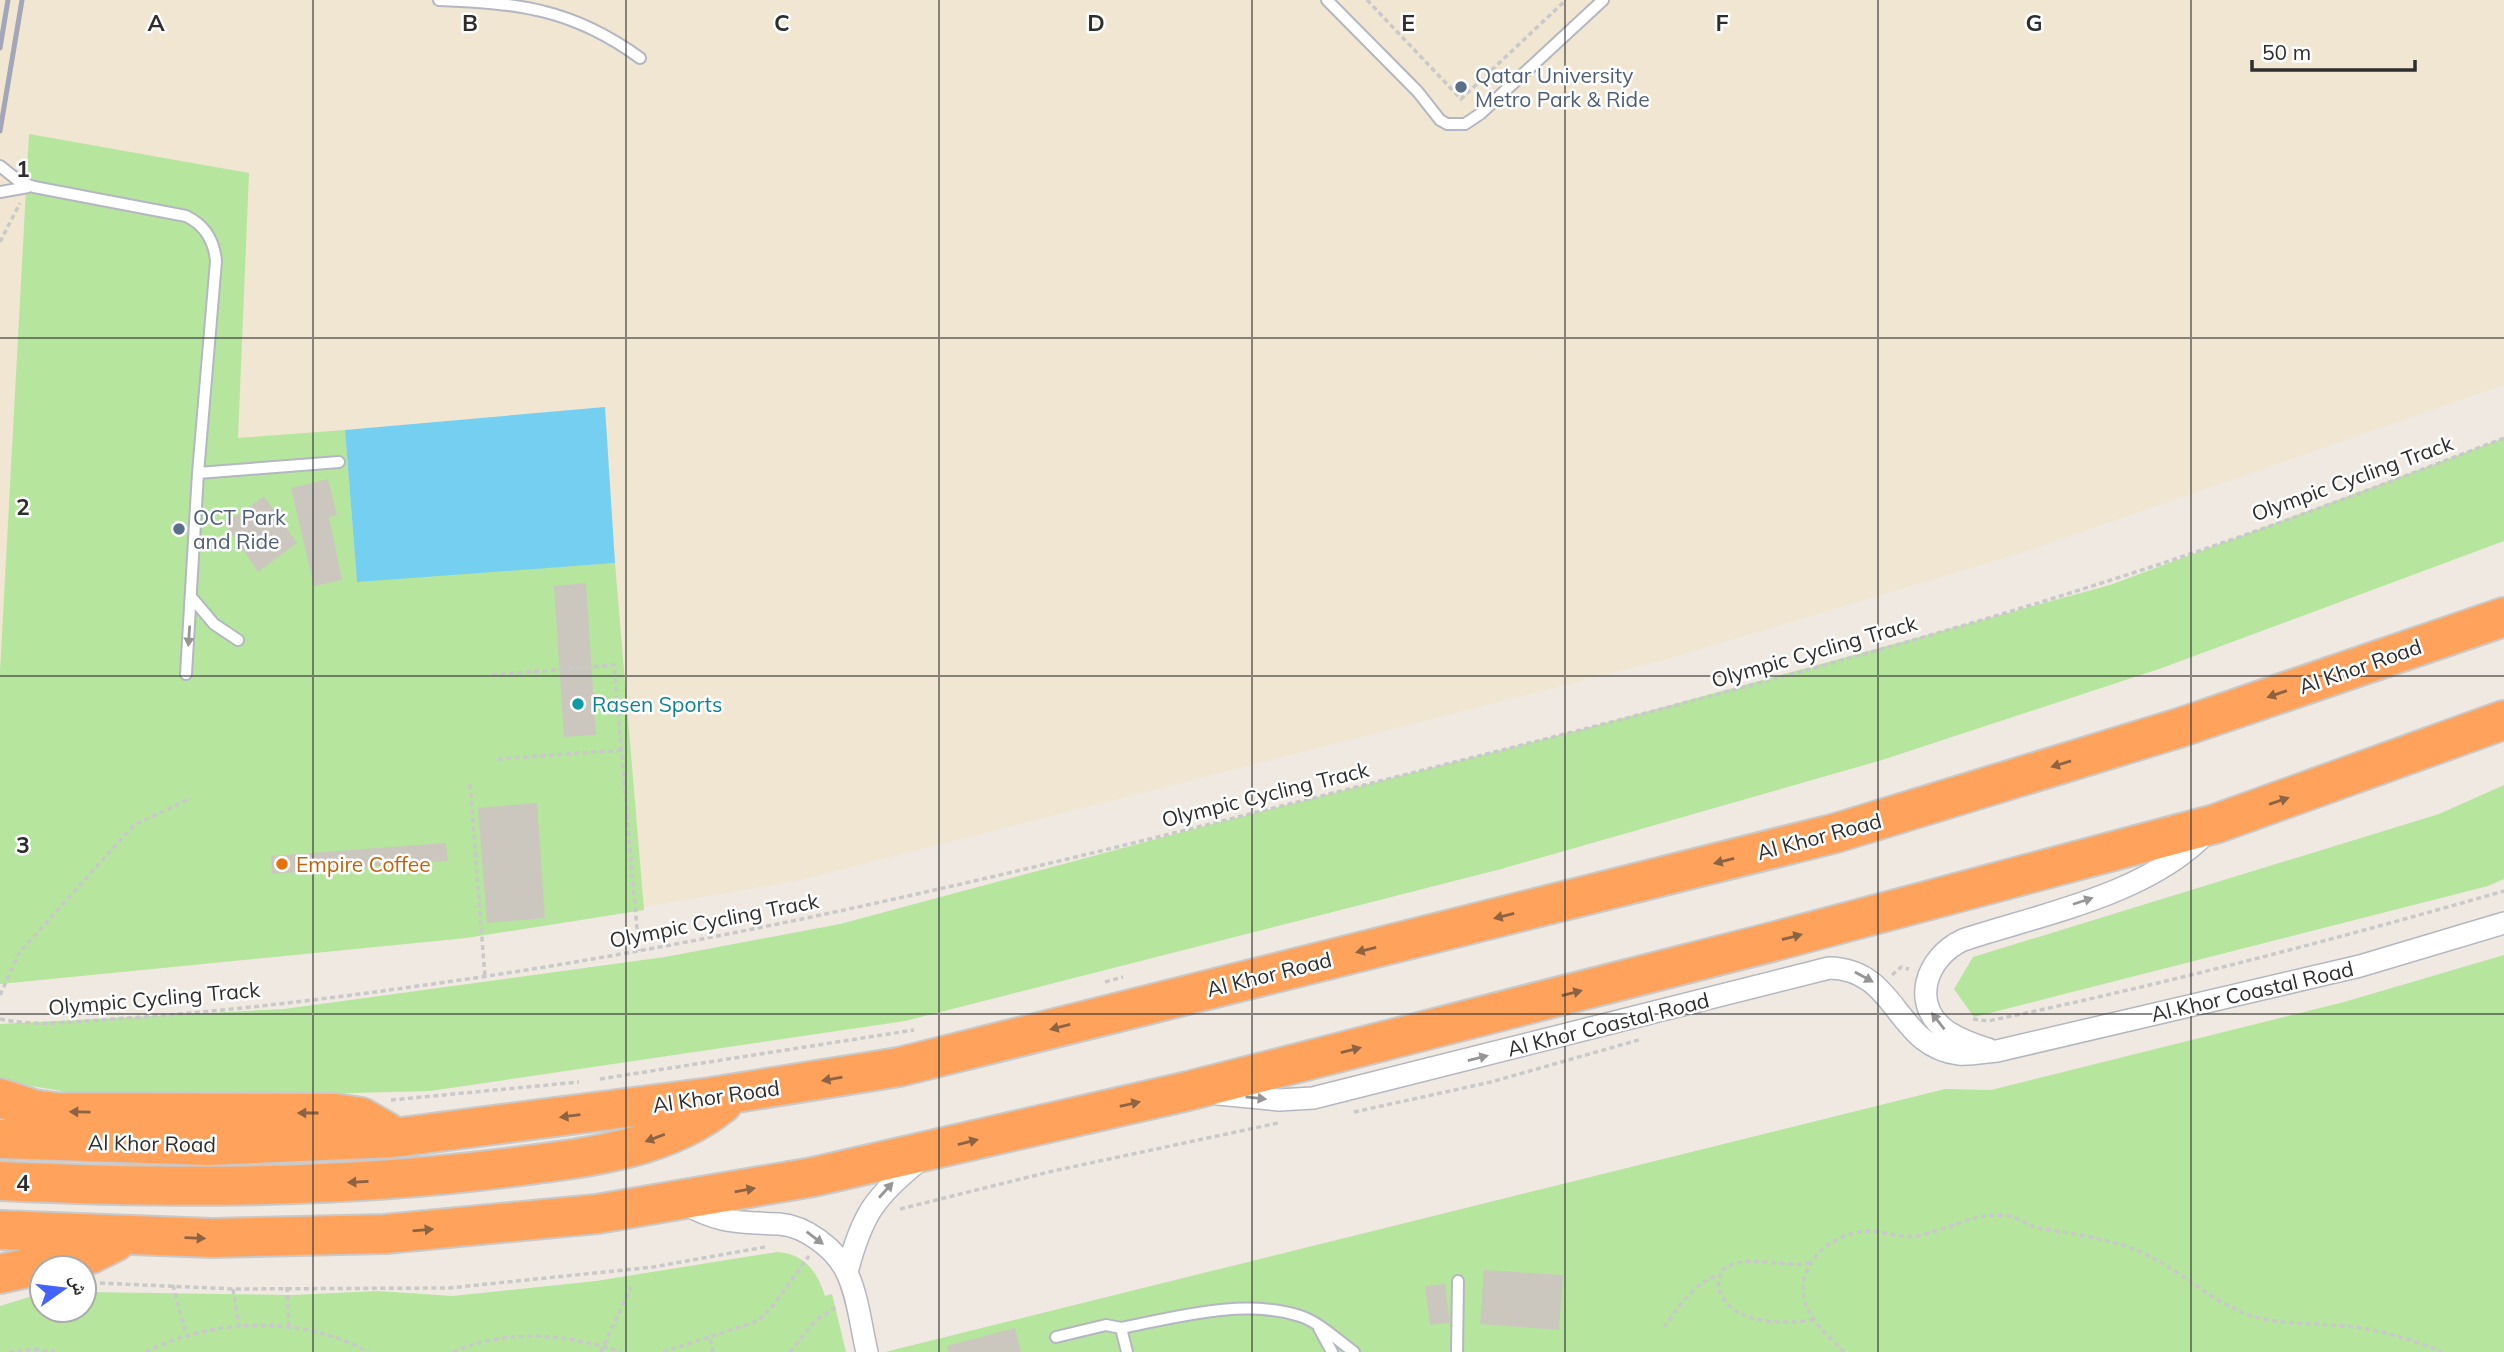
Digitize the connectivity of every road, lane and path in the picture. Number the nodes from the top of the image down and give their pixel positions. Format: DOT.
graph roads {
  1 [pos="439,0"];
  2 [pos="1327,0"];
  3 [pos="1367,0"];
  4 [pos="1566,0"];
  5 [pos="1603,0"];
  6 [pos="640,58"];
  7 [pos="0,166"];
  8 [pos="32,187"];
  9 [pos="0,192"];
  10 [pos="0,242"];
  11 [pos="2504,438"];
  12 [pos="339,461"];
  13 [pos="198,472"];
  14 [pos="192,597"];
  15 [pos="2504,617"];
  16 [pos="238,640"];
  17 [pos="186,674"];
  18 [pos="492,675"];
  19 [pos="2504,720"];
  20 [pos="622,750"];
  21 [pos="498,759"];
  22 [pos="471,784"];
  23 [pos="191,798"];
  24 [pos="2215,824"];
  25 [pos="2504,891"];
  26 [pos="2504,923"];
  27 [pos="639,951"];
  28 [pos="1928,973"];
  29 [pos="485,977"];
  30 [pos="1123,977"];
  31 [pos="1098,984"];
  32 [pos="1880,988"];
  33 [pos="0,995"];
  34 [pos="1962,1018"];
  35 [pos="0,1019"];
  36 [pos="919,1029"];
  37 [pos="1651,1037"];
  38 [pos="1997,1051"];
  39 [pos="1188,1091"];
  40 [pos="735,1093"];
  41 [pos="0,1098"];
  42 [pos="379,1100"];
  43 [pos="1347,1113"];
  44 [pos="1284,1122"];
  45 [pos="393,1138"];
  46 [pos="0,1139"];
  47 [pos="931,1152"];
  48 [pos="0,1181"];
  49 [pos="681,1202"];
  50 [pos="894,1211"];
  51 [pos="0,1230"];
  52 [pos="127,1235"];
  53 [pos="772,1245"];
  54 [pos="802,1251"];
  55 [pos="818,1255"];
  56 [pos="1810,1263"];
  57 [pos="847,1272"];
  58 [pos="0,1274"];
  59 [pos="1719,1275"];
  60 [pos="1458,1281"];
  61 [pos="98,1283"];
  62 [pos="173,1285"];
  63 [pos="287,1287"];
  64 [pos="631,1287"];
  65 [pos="233,1289"];
  66 [pos="855,1301"];
  67 [pos="1815,1320"];
  68 [pos="239,1326"];
  69 [pos="1318,1326"];
  70 [pos="1664,1327"];
  71 [pos="289,1328"];
  72 [pos="1121,1328"];
  73 [pos="186,1335"];
  74 [pos="1056,1337"];
  75 [pos="710,1339"];
  76 [pos="603,1346"];
  77 [pos="9,1352"];
  78 [pos="55,1352"];
  79 [pos="146,1352"];
  80 [pos="368,1352"];
  81 [pos="453,1352"];
  82 [pos="601,1352"];
  83 [pos="622,1352"];
  84 [pos="663,1352"];
  85 [pos="713,1352"];
  86 [pos="790,1352"];
  87 [pos="867,1352"];
  88 [pos="1127,1352"];
  89 [pos="1332,1352"];
  90 [pos="1354,1352"];
  91 [pos="1457,1352"];
  92 [pos="1844,1352"];
  93 [pos="2442,1352"];
  1 -- 6 [label="lane"];
  2 -- 5 [label="lane"];
  3 -- 4 [label="path"];
  7 -- 8 [label="lane"];
  8 -- 9 [label="lane"];
  8 -- 10 [label="path"];
  8 -- 13 [label="lane"];
  11 -- 27 [label="path, Olympic Cycling Track"];
  12 -- 13 [label="lane"];
  13 -- 14 [label="lane"];
  14 -- 16 [label="lane"];
  14 -- 17 [label="lane, one-way"];
  15 -- 40 [label="highway, Al Khor Road, one-way"];
  18 -- 20 [label="path"];
  24 -- 19 [label="highway, one-way"];
  20 -- 21 [label="path"];
  20 -- 27 [label="path"];
  22 -- 29 [label="path"];
  23 -- 33 [label="path"];
  28 -- 24 [label="street, one-way"];
  39 -- 24 [label="highway, one-way"];
  25 -- 34 [label="path"];
  26 -- 38 [label="street, Al Khor Coastal Road"];
  27 -- 29 [label="path, Olympic Cycling Track"];
  28 -- 32 [label="path"];
  38 -- 28 [label="street, one-way"];
  29 -- 35 [label="path, Olympic Cycling Track"];
  30 -- 31 [label="path"];
  32 -- 38 [label="street, Al Khor Coastal Road"];
  39 -- 32 [label="street, Al Khor Coastal Road, one-way"];
  36 -- 42 [label="path"];
  37 -- 43 [label="path"];
  47 -- 39 [label="highway, one-way"];
  40 -- 45 [label="highway, Al Khor Road, one-way"];
  40 -- 48 [label="highway, one-way"];
  45 -- 41 [label="highway, one-way"];
  44 -- 50 [label="path"];
  45 -- 46 [label="highway, Al Khor Road"];
  49 -- 47 [label="highway, one-way"];
  57 -- 47 [label="street, one-way"];
  52 -- 49 [label="highway, one-way"];
  49 -- 55 [label="street, one-way"];
  51 -- 52 [label="highway"];
  52 -- 58 [label="highway"];
  53 -- 63 [label="path"];
  54 -- 55 [label="path"];
  55 -- 57 [label="street"];
  55 -- 75 [label="path"];
  56 -- 59 [label="path"];
  56 -- 67 [label="path"];
  56 -- 93 [label="path"];
  57 -- 66 [label="street"];
  59 -- 67 [label="path"];
  59 -- 70 [label="path"];
  60 -- 91 [label="lane"];
  61 -- 62 [label="path"];
  62 -- 65 [label="path"];
  62 -- 73 [label="path"];
  63 -- 65 [label="path"];
  63 -- 71 [label="path"];
  64 -- 76 [label="path"];
  65 -- 68 [label="path"];
  66 -- 86 [label="path"];
  66 -- 87 [label="street"];
  67 -- 92 [label="path"];
  68 -- 71 [label="path"];
  68 -- 73 [label="path"];
  69 -- 72 [label="lane"];
  69 -- 89 [label="lane"];
  69 -- 90 [label="lane"];
  71 -- 80 [label="path"];
  72 -- 74 [label="lane"];
  72 -- 88 [label="lane"];
  73 -- 79 [label="path"];
  75 -- 84 [label="path"];
  75 -- 85 [label="path"];
  76 -- 81 [label="path"];
  76 -- 82 [label="path"];
  76 -- 83 [label="path"];
  77 -- 78 [label="path"];
}
